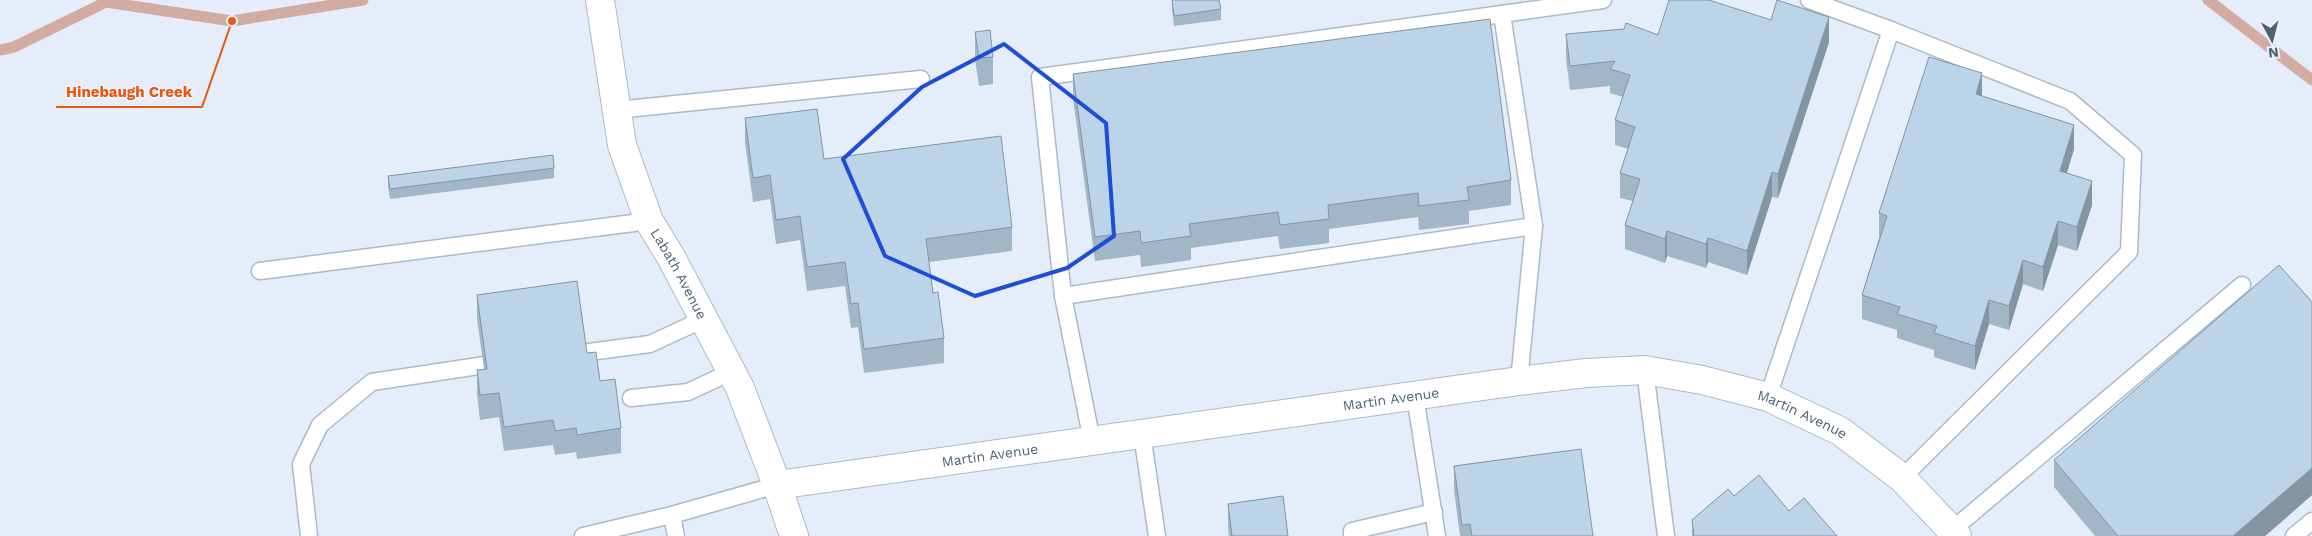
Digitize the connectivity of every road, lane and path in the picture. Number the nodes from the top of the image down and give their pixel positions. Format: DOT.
graph roads {
  1 [pos="1603,0"];
  2 [pos="1809,0"];
  3 [pos="601,6"];
  4 [pos="1502,14"];
  5 [pos="1891,30"];
  6 [pos="921,78"];
  7 [pos="616,110"];
  8 [pos="648,221"];
  9 [pos="1534,226"];
  10 [pos="260,271"];
  11 [pos="2242,285"];
  12 [pos="1063,296"];
  13 [pos="704,319"];
  14 [pos="547,357"];
  15 [pos="520,360"];
  16 [pos="1646,370"];
  17 [pos="731,372"];
  18 [pos="1519,381"];
  19 [pos="1415,396"];
  20 [pos="1768,397"];
  21 [pos="630,398"];
  22 [pos="1142,434"];
  23 [pos="1092,441"];
  24 [pos="1902,478"];
  25 [pos="777,485"];
  26 [pos="1434,512"];
  27 [pos="672,515"];
  28 [pos="2312,521"];
  29 [pos="1954,533"];
  30 [pos="309,536"];
  31 [pos="583,536"];
  32 [pos="676,536"];
  33 [pos="794,536"];
  34 [pos="1157,536"];
  35 [pos="1352,536"];
  36 [pos="1437,536"];
  37 [pos="1666,536"];
  38 [pos="2294,536"];
  1 -- 4 [label="lane"];
  2 -- 5 [label="lane"];
  3 -- 7 [label="street, Labath Avenue"];
  4 -- 9 [label="lane"];
  4 -- 12 [label="lane"];
  5 -- 20 [label="lane"];
  5 -- 24 [label="lane"];
  6 -- 7 [label="lane"];
  7 -- 8 [label="street, Labath Avenue"];
  8 -- 10 [label="lane"];
  8 -- 13 [label="street, Labath Avenue"];
  9 -- 12 [label="lane"];
  9 -- 18 [label="lane"];
  11 -- 29 [label="lane"];
  12 -- 23 [label="lane"];
  13 -- 14 [label="lane"];
  13 -- 17 [label="street, Labath Avenue"];
  15 -- 30 [label="lane"];
  16 -- 18 [label="street, Martin Avenue"];
  16 -- 20 [label="street, Martin Avenue"];
  16 -- 37 [label="lane"];
  17 -- 21 [label="lane"];
  17 -- 25 [label="street, Labath Avenue"];
  18 -- 19 [label="street, Martin Avenue"];
  19 -- 22 [label="street, Martin Avenue"];
  19 -- 26 [label="lane"];
  20 -- 24 [label="street, Martin Avenue"];
  22 -- 23 [label="street, Martin Avenue"];
  22 -- 34 [label="lane"];
  23 -- 25 [label="street, Martin Avenue"];
  24 -- 29 [label="street, Martin Avenue"];
  25 -- 27 [label="lane"];
  25 -- 33 [label="street, Labath Avenue"];
  26 -- 35 [label="lane"];
  26 -- 36 [label="lane"];
  27 -- 31 [label="lane"];
  27 -- 32 [label="lane"];
  28 -- 38 [label="lane"];
}
